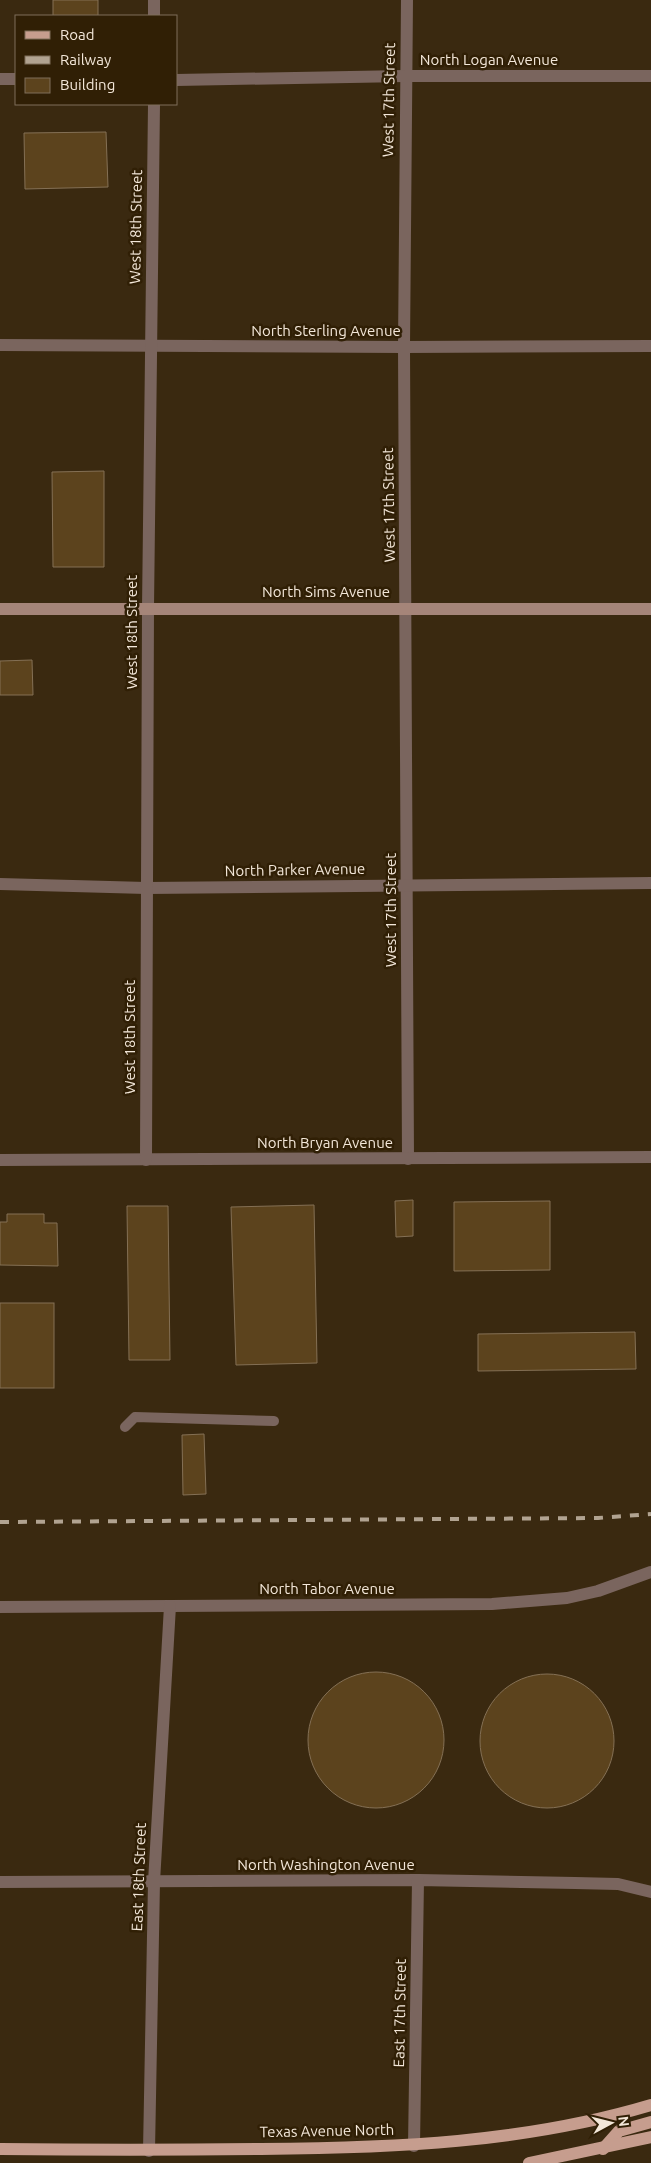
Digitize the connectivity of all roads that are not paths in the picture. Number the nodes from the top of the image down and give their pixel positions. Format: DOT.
graph roads {
  1 [pos="154,0"];
  2 [pos="407,0"];
  3 [pos="154,15"];
  4 [pos="405,76"];
  5 [pos="651,76"];
  6 [pos="0,79"];
  7 [pos="15,79"];
  8 [pos="178,80"];
  9 [pos="154,105"];
  10 [pos="0,345"];
  11 [pos="651,346"];
  12 [pos="151,347"];
  13 [pos="404,347"];
  14 [pos="0,608"];
  15 [pos="148,608"];
  16 [pos="406,609"];
  17 [pos="651,610"];
  18 [pos="651,883"];
  19 [pos="0,884"];
  20 [pos="408,884"];
  21 [pos="146,888"];
  22 [pos="651,1157"];
  23 [pos="0,1160"];
  24 [pos="146,1160"];
  25 [pos="408,1160"];
  26 [pos="274,1421"];
  27 [pos="126,1427"];
  28 [pos="651,1572"];
  29 [pos="170,1606"];
  30 [pos="0,1607"];
  31 [pos="418,1880"];
  32 [pos="0,1882"];
  33 [pos="154,1882"];
  34 [pos="651,1892"];
  35 [pos="651,2105"];
  36 [pos="651,2122"];
  37 [pos="651,2137"];
  38 [pos="414,2146"];
  39 [pos="603,2149"];
  40 [pos="0,2150"];
  41 [pos="149,2150"];
  42 [pos="529,2163"];
  1 -- 3 [label="street"];
  2 -- 4 [label="street, West 17th Street"];
  4 -- 5 [label="street, North Logan Avenue"];
  4 -- 8 [label="street, North Logan Avenue"];
  4 -- 13 [label="street, West 17th Street"];
  6 -- 7 [label="street"];
  9 -- 12 [label="street, West 18th Street"];
  10 -- 12 [label="street, North Sterling Avenue"];
  11 -- 13 [label="street, North Sterling Avenue"];
  12 -- 13 [label="street, North Sterling Avenue"];
  12 -- 15 [label="street, West 18th Street"];
  13 -- 16 [label="street, West 17th Street"];
  14 -- 15 [label="street, North Sims Avenue"];
  15 -- 16 [label="street, North Sims Avenue"];
  15 -- 21 [label="street, West 18th Street"];
  16 -- 17 [label="street, North Sims Avenue"];
  16 -- 20 [label="street, West 17th Street"];
  18 -- 20 [label="street, North Parker Avenue"];
  19 -- 21 [label="street, North Parker Avenue"];
  20 -- 21 [label="street, North Parker Avenue"];
  20 -- 25 [label="street, West 17th Street"];
  21 -- 24 [label="street, West 18th Street"];
  22 -- 25 [label="street, North Bryan Avenue"];
  23 -- 24 [label="street, North Bryan Avenue"];
  24 -- 25 [label="street, North Bryan Avenue"];
  26 -- 27 [label="lane"];
  28 -- 29 [label="street, North Tabor Avenue"];
  29 -- 30 [label="street, North Tabor Avenue"];
  29 -- 33 [label="street, East 18th Street"];
  31 -- 33 [label="street, North Washington Avenue"];
  31 -- 34 [label="street, North Washington Avenue"];
  31 -- 38 [label="street, East 17th Street"];
  32 -- 33 [label="street, North Washington Avenue"];
  33 -- 41 [label="street, East 18th Street"];
  35 -- 38 [label="main road, Texas Avenue North"];
  36 -- 39 [label="main road"];
  37 -- 39 [label="main road"];
  38 -- 41 [label="main road, Texas Avenue North"];
  39 -- 42 [label="main road"];
  40 -- 41 [label="main road, Texas Avenue North"];
}
